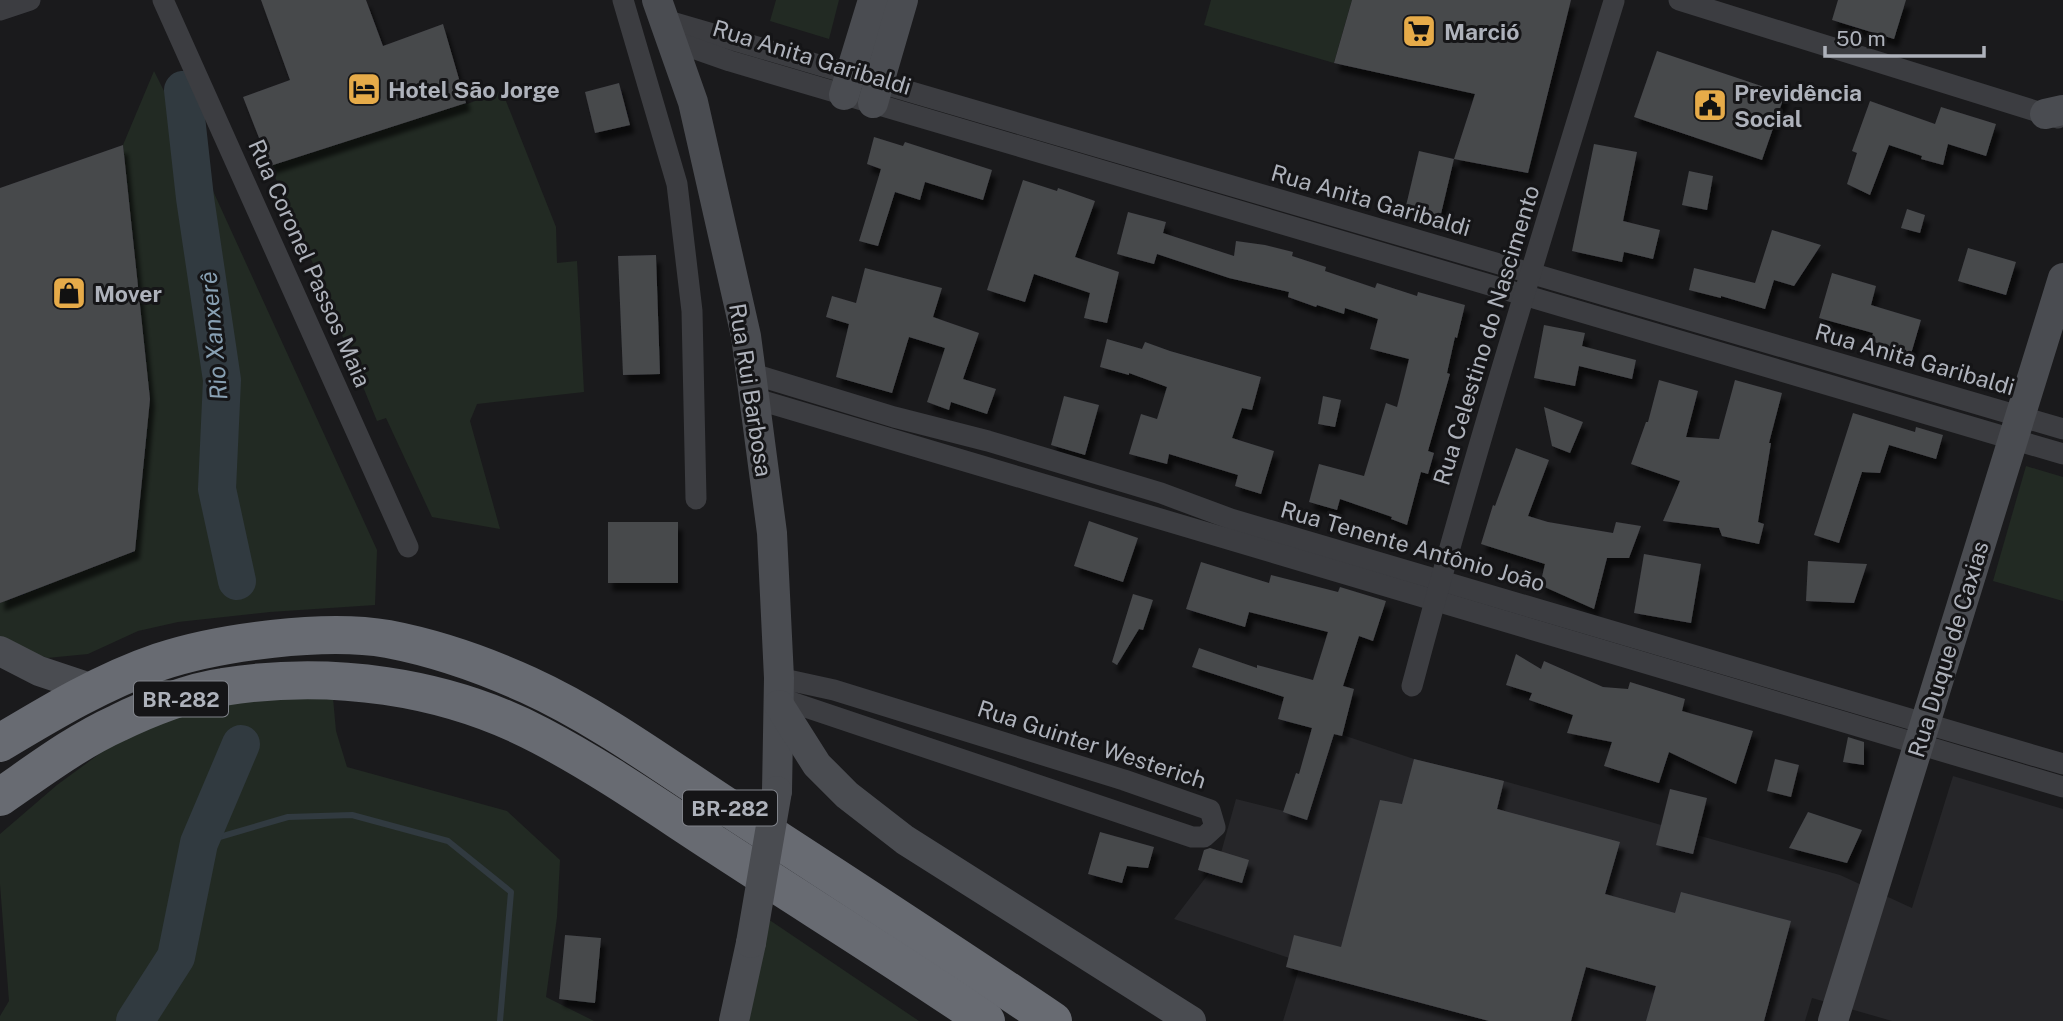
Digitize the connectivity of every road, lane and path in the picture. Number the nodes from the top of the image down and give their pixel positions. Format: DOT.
graph roads {
  1 [pos="30,0"];
  2 [pos="163,0"];
  3 [pos="623,0"];
  4 [pos="873,0"];
  5 [pos="903,0"];
  6 [pos="1618,0"];
  7 [pos="1679,0"];
  8 [pos="0,10"];
  9 [pos="665,20"];
  10 [pos="861,89"];
  11 [pos="2057,115"];
  12 [pos="1022,135"];
  13 [pos="1109,151"];
  14 [pos="1104,172"];
  15 [pos="1202,178"];
  16 [pos="1196,199"];
  17 [pos="1304,208"];
  18 [pos="1298,229"];
  19 [pos="1395,234"];
  20 [pos="1390,257"];
  21 [pos="1530,274"];
  22 [pos="2063,278"];
  23 [pos="1523,296"];
  24 [pos="1658,311"];
  25 [pos="1650,333"];
  26 [pos="1749,337"];
  27 [pos="1742,360"];
  28 [pos="1847,366"];
  29 [pos="752,385"];
  30 [pos="1842,389"];
  31 [pos="891,427"];
  32 [pos="2016,428"];
  33 [pos="2063,429"];
  34 [pos="988,441"];
  35 [pos="2063,454"];
  36 [pos="982,464"];
  37 [pos="1081,469"];
  38 [pos="1074,492"];
  39 [pos="1161,493"];
  40 [pos="696,499"];
  41 [pos="1155,516"];
  42 [pos="1229,528"];
  43 [pos="408,547"];
  44 [pos="1438,590"];
  45 [pos="0,651"];
  46 [pos="1412,686"];
  47 [pos="96,690"];
  48 [pos="779,694"];
  49 [pos="932,721"];
  50 [pos="1921,734"];
  51 [pos="0,743"];
  52 [pos="924,747"];
  53 [pos="1025,750"];
  54 [pos="2062,764"];
  55 [pos="1015,778"];
  56 [pos="1124,780"];
  57 [pos="2058,785"];
  58 [pos="0,797"];
  59 [pos="1115,811"];
  60 [pos="976,1017"];
  61 [pos="734,1021"];
  62 [pos="1053,1021"];
  63 [pos="1191,1021"];
  64 [pos="1833,1021"];
  1 -- 8 [label="street"];
  2 -- 43 [label="street, Rua Coronel Passos Maia"];
  3 -- 40 [label="street, Rua Rui Barbosa"];
  4 -- 10 [label="street"];
  5 -- 10 [label="street"];
  6 -- 21 [label="street, Rua Celestino do Nascimento"];
  7 -- 11 [label="street"];
  9 -- 10 [label="street, Rua Anita Garibaldi"];
  9 -- 29 [label="street, Rua Rui Barbosa"];
  10 -- 12 [label="street, Rua Anita Garibaldi"];
  12 -- 13 [label="street, Rua Anita Garibaldi"];
  12 -- 14 [label="street, Rua Anita Garibaldi"];
  13 -- 14 [label="street"];
  13 -- 15 [label="street, Rua Anita Garibaldi"];
  14 -- 16 [label="street, Rua Anita Garibaldi"];
  15 -- 16 [label="street"];
  15 -- 17 [label="street, Rua Anita Garibaldi"];
  16 -- 18 [label="street, Rua Anita Garibaldi"];
  17 -- 18 [label="street"];
  17 -- 19 [label="street, Rua Anita Garibaldi"];
  18 -- 20 [label="street, Rua Anita Garibaldi"];
  19 -- 20 [label="street"];
  19 -- 21 [label="street, Rua Anita Garibaldi"];
  20 -- 23 [label="street, Rua Anita Garibaldi"];
  21 -- 23 [label="street, Rua Celestino do Nascimento"];
  21 -- 24 [label="street, Rua Anita Garibaldi"];
  22 -- 32 [label="street, Rua Duque de Caxias"];
  23 -- 25 [label="street, Rua Anita Garibaldi"];
  23 -- 44 [label="street, Rua Celestino do Nascimento"];
  24 -- 25 [label="street"];
  24 -- 26 [label="street, Rua Anita Garibaldi"];
  25 -- 27 [label="street, Rua Anita Garibaldi"];
  26 -- 27 [label="street"];
  26 -- 28 [label="street, Rua Anita Garibaldi"];
  27 -- 30 [label="street, Rua Anita Garibaldi"];
  28 -- 30 [label="street"];
  28 -- 32 [label="street, Rua Anita Garibaldi"];
  29 -- 31 [label="street, Rua Tenente Antônio João"];
  29 -- 48 [label="street, Rua Rui Barbosa"];
  30 -- 32 [label="street, Rua Anita Garibaldi"];
  31 -- 34 [label="street, Rua Tenente Antônio João"];
  31 -- 36 [label="street, Rua Tenente Antônio João"];
  32 -- 33 [label="street, Rua Anita Garibaldi"];
  32 -- 35 [label="street, Rua Anita Garibaldi"];
  32 -- 50 [label="street, Rua Duque de Caxias"];
  34 -- 36 [label="street"];
  34 -- 37 [label="street, Rua Tenente Antônio João"];
  36 -- 38 [label="street, Rua Tenente Antônio João"];
  37 -- 38 [label="street"];
  37 -- 39 [label="street, Rua Tenente Antônio João"];
  38 -- 41 [label="street, Rua Tenente Antônio João"];
  39 -- 41 [label="street"];
  39 -- 42 [label="street, Rua Tenente Antônio João"];
  41 -- 42 [label="street, Rua Tenente Antônio João"];
  42 -- 44 [label="street, Rua Tenente Antônio João"];
  44 -- 46 [label="street, Rua Celestino do Nascimento"];
  44 -- 50 [label="street, Rua Tenente Antônio João"];
  45 -- 47 [label="street"];
  47 -- 51 [label="highway, BR-282"];
  47 -- 62 [label="highway, BR-282"];
  48 -- 49 [label="street, Rua Guinter Westerich"];
  48 -- 52 [label="street, Rua Guinter Westerich"];
  48 -- 61 [label="street, Rua Rui Barbosa, bridge"];
  48 -- 63 [label="street"];
  49 -- 52 [label="street"];
  49 -- 53 [label="street, Rua Guinter Westerich"];
  50 -- 54 [label="street, Rua Tenente Antônio João"];
  50 -- 57 [label="street, Rua Tenente Antônio João"];
  50 -- 64 [label="street, Rua Duque de Caxias"];
  52 -- 55 [label="street, Rua Guinter Westerich"];
  53 -- 55 [label="street"];
  53 -- 56 [label="street, Rua Guinter Westerich"];
  54 -- 57 [label="street"];
  55 -- 59 [label="street, Rua Guinter Westerich"];
  56 -- 59 [label="street"];
  56 -- 59 [label="street, Rua Guinter Westerich"];
  58 -- 60 [label="highway, BR-282"];
}
